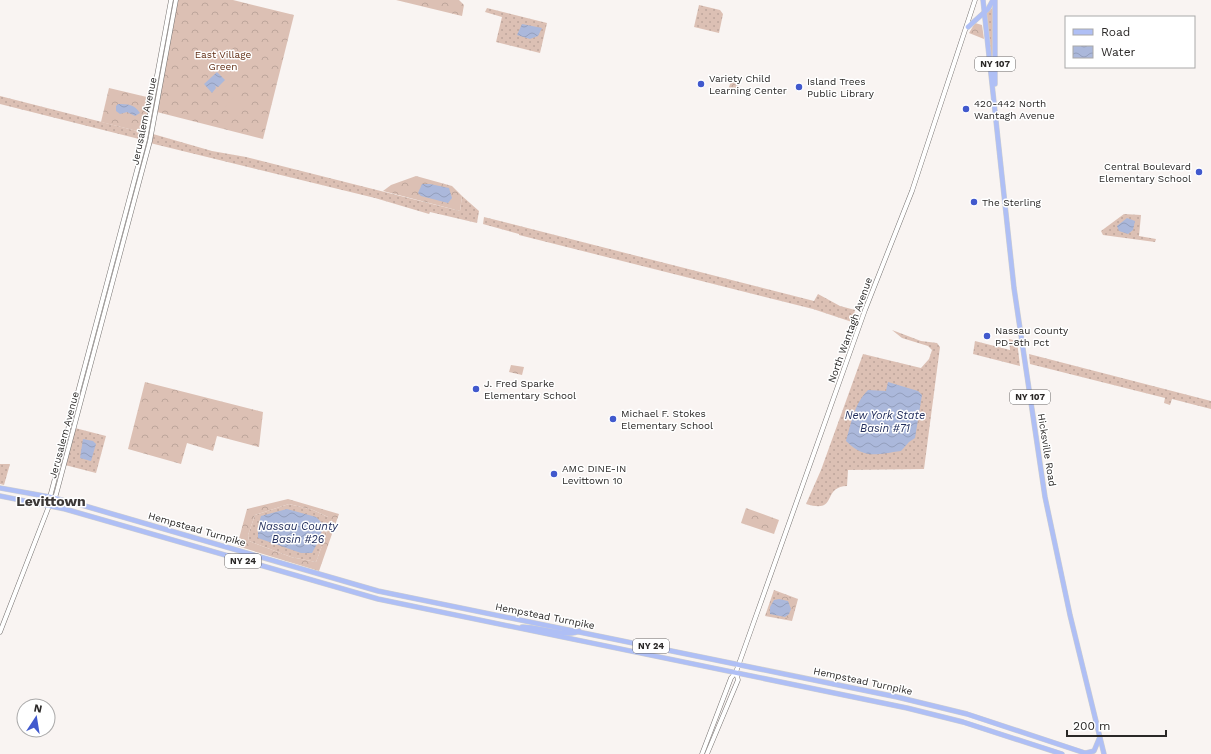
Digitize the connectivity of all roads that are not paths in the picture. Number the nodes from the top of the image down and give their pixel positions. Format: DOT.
graph roads {
  1 [pos="171,0"];
  2 [pos="176,0"];
  3 [pos="975,0"];
  4 [pos="983,0"];
  5 [pos="994,0"];
  6 [pos="984,14"];
  7 [pos="973,22"];
  8 [pos="968,27"];
  9 [pos="985,30"];
  10 [pos="994,96"];
  11 [pos="0,488"];
  12 [pos="0,496"];
  13 [pos="50,497"];
  14 [pos="55,498"];
  15 [pos="50,506"];
  16 [pos="514,627"];
  17 [pos="0,632"];
  18 [pos="579,632"];
  19 [pos="577,640"];
  20 [pos="739,665"];
  21 [pos="736,672"];
  22 [pos="1099,739"];
  23 [pos="1087,753"];
  24 [pos="702,754"];
  25 [pos="707,754"];
  26 [pos="1062,754"];
  27 [pos="1104,754"];
  1 -- 13 [label="main road, Jerusalem Avenue"];
  2 -- 14 [label="main road, Jerusalem Avenue"];
  3 -- 8 [label="main road, North Wantagh Avenue"];
  4 -- 6 [label="main road, Hicksville Road / NY 107"];
  5 -- 6 [label="main road"];
  5 -- 10 [label="main road, Hicksville Road / NY 107"];
  6 -- 7 [label="main road"];
  6 -- 9 [label="main road, Hicksville Road / NY 107"];
  7 -- 8 [label="main road"];
  7 -- 9 [label="main road"];
  8 -- 20 [label="main road, North Wantagh Avenue"];
  9 -- 10 [label="main road, Hicksville Road / NY 107"];
  10 -- 22 [label="main road, Hicksville Road / NY 107"];
  11 -- 13 [label="main road, Hempstead Turnpike / NY 24"];
  12 -- 15 [label="main road, Hempstead Turnpike / NY 24"];
  13 -- 14 [label="main road, Hempstead Turnpike / NY 24"];
  13 -- 15 [label="main road, Jerusalem Avenue"];
  14 -- 15 [label="main road, Jerusalem Avenue"];
  14 -- 18 [label="main road, Hempstead Turnpike / NY 24"];
  15 -- 16 [label="main road, Hempstead Turnpike / NY 24"];
  15 -- 17 [label="main road"];
  16 -- 18 [label="main road"];
  16 -- 19 [label="main road, Hempstead Turnpike / NY 24"];
  18 -- 19 [label="main road"];
  18 -- 20 [label="main road, Hempstead Turnpike / NY 24"];
  19 -- 21 [label="main road, Hempstead Turnpike / NY 24"];
  20 -- 21 [label="main road, North Wantagh Avenue"];
  20 -- 23 [label="main road, Hempstead Turnpike / NY 24"];
  21 -- 24 [label="main road"];
  21 -- 25 [label="main road"];
  21 -- 26 [label="main road, Hempstead Turnpike / NY 24"];
  22 -- 23 [label="main road"];
  22 -- 27 [label="main road, Hicksville Road / NY 107"];
}
